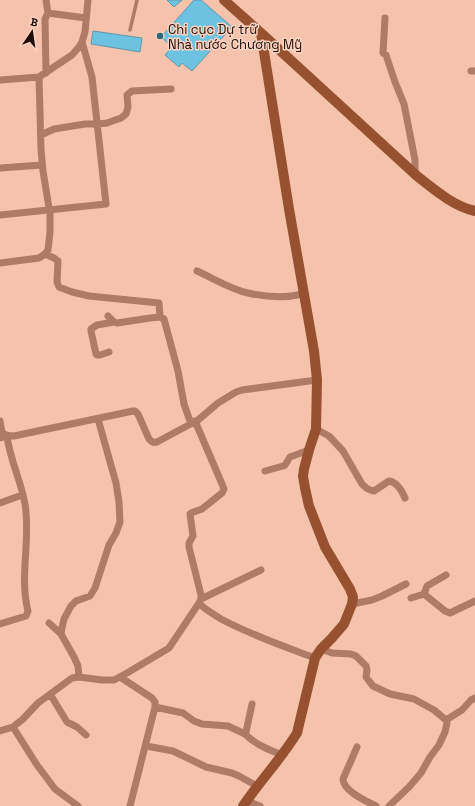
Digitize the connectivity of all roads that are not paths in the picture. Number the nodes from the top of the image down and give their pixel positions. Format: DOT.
graph roads {
  1 [pos="46,0"];
  2 [pos="88,0"];
  3 [pos="138,0"];
  4 [pos="224,0"];
  5 [pos="48,13"];
  6 [pos="86,18"];
  7 [pos="385,18"];
  8 [pos="130,30"];
  9 [pos="261,34"];
  10 [pos="82,42"];
  11 [pos="42,75"];
  12 [pos="0,80"];
  13 [pos="171,89"];
  14 [pos="98,124"];
  15 [pos="40,135"];
  16 [pos="42,164"];
  17 [pos="0,168"];
  18 [pos="415,174"];
  19 [pos="49,210"];
  20 [pos="475,211"];
  21 [pos="0,215"];
  22 [pos="45,254"];
  23 [pos="0,263"];
  24 [pos="197,271"];
  25 [pos="303,294"];
  26 [pos="108,316"];
  27 [pos="160,317"];
  28 [pos="114,322"];
  29 [pos="109,352"];
  30 [pos="317,380"];
  31 [pos="98,419"];
  32 [pos="0,421"];
  33 [pos="193,422"];
  34 [pos="316,429"];
  35 [pos="3,437"];
  36 [pos="309,450"];
  37 [pos="265,471"];
  38 [pos="22,495"];
  39 [pos="405,498"];
  40 [pos="0,503"];
  41 [pos="260,570"];
  42 [pos="446,575"];
  43 [pos="406,584"];
  44 [pos="424,594"];
  45 [pos="411,598"];
  46 [pos="200,601"];
  47 [pos="475,601"];
  48 [pos="352,604"];
  49 [pos="0,623"];
  50 [pos="49,623"];
  51 [pos="61,634"];
  52 [pos="321,649"];
  53 [pos="315,658"];
  54 [pos="79,677"];
  55 [pos="120,677"];
  56 [pos="50,694"];
  57 [pos="475,698"];
  58 [pos="252,704"];
  59 [pos="156,707"];
  60 [pos="446,720"];
  61 [pos="13,727"];
  62 [pos="0,731"];
  63 [pos="245,734"];
  64 [pos="86,735"];
  65 [pos="146,746"];
  66 [pos="357,747"];
  67 [pos="282,755"];
  68 [pos="257,786"];
  69 [pos="245,803"];
  70 [pos="78,806"];
  71 [pos="130,806"];
  72 [pos="260,806"];
  73 [pos="376,806"];
  74 [pos="390,806"];
  1 -- 5 [label="street"];
  2 -- 6 [label="street"];
  3 -- 8 [label="lane"];
  4 -- 9 [label="main road"];
  5 -- 6 [label="street"];
  5 -- 11 [label="street"];
  6 -- 10 [label="street"];
  7 -- 18 [label="street"];
  9 -- 18 [label="main road"];
  9 -- 25 [label="main road"];
  10 -- 11 [label="street"];
  10 -- 14 [label="street"];
  11 -- 12 [label="street"];
  11 -- 15 [label="street"];
  13 -- 14 [label="street"];
  14 -- 15 [label="street"];
  14 -- 19 [label="street"];
  15 -- 16 [label="street"];
  16 -- 17 [label="street"];
  16 -- 19 [label="street"];
  18 -- 20 [label="main road"];
  19 -- 21 [label="street"];
  19 -- 22 [label="street"];
  22 -- 23 [label="street"];
  22 -- 27 [label="street"];
  24 -- 25 [label="street"];
  25 -- 30 [label="main road"];
  26 -- 28 [label="street"];
  27 -- 28 [label="street"];
  27 -- 33 [label="street"];
  28 -- 29 [label="street"];
  30 -- 33 [label="street"];
  30 -- 34 [label="main road"];
  31 -- 33 [label="street"];
  31 -- 35 [label="street"];
  31 -- 51 [label="street"];
  32 -- 35 [label="street"];
  33 -- 46 [label="street"];
  34 -- 36 [label="main road"];
  34 -- 39 [label="street"];
  35 -- 38 [label="street"];
  36 -- 37 [label="street"];
  36 -- 48 [label="main road"];
  38 -- 40 [label="street"];
  38 -- 49 [label="street"];
  41 -- 46 [label="street"];
  42 -- 44 [label="street"];
  43 -- 48 [label="street"];
  44 -- 45 [label="street"];
  44 -- 47 [label="street"];
  46 -- 53 [label="street"];
  46 -- 55 [label="street"];
  48 -- 52 [label="main road"];
  50 -- 51 [label="street"];
  51 -- 54 [label="street"];
  52 -- 53 [label="main road"];
  52 -- 60 [label="street"];
  53 -- 67 [label="main road"];
  54 -- 55 [label="street"];
  54 -- 56 [label="street"];
  55 -- 59 [label="street"];
  56 -- 61 [label="street"];
  56 -- 64 [label="street"];
  57 -- 60 [label="street"];
  58 -- 63 [label="street"];
  59 -- 63 [label="street"];
  59 -- 65 [label="street"];
  60 -- 74 [label="street"];
  61 -- 62 [label="street"];
  61 -- 70 [label="street"];
  63 -- 67 [label="street"];
  65 -- 68 [label="street"];
  65 -- 71 [label="street"];
  66 -- 73 [label="street"];
  67 -- 68 [label="main road"];
  68 -- 69 [label="main road"];
  69 -- 72 [label="street"];
}
